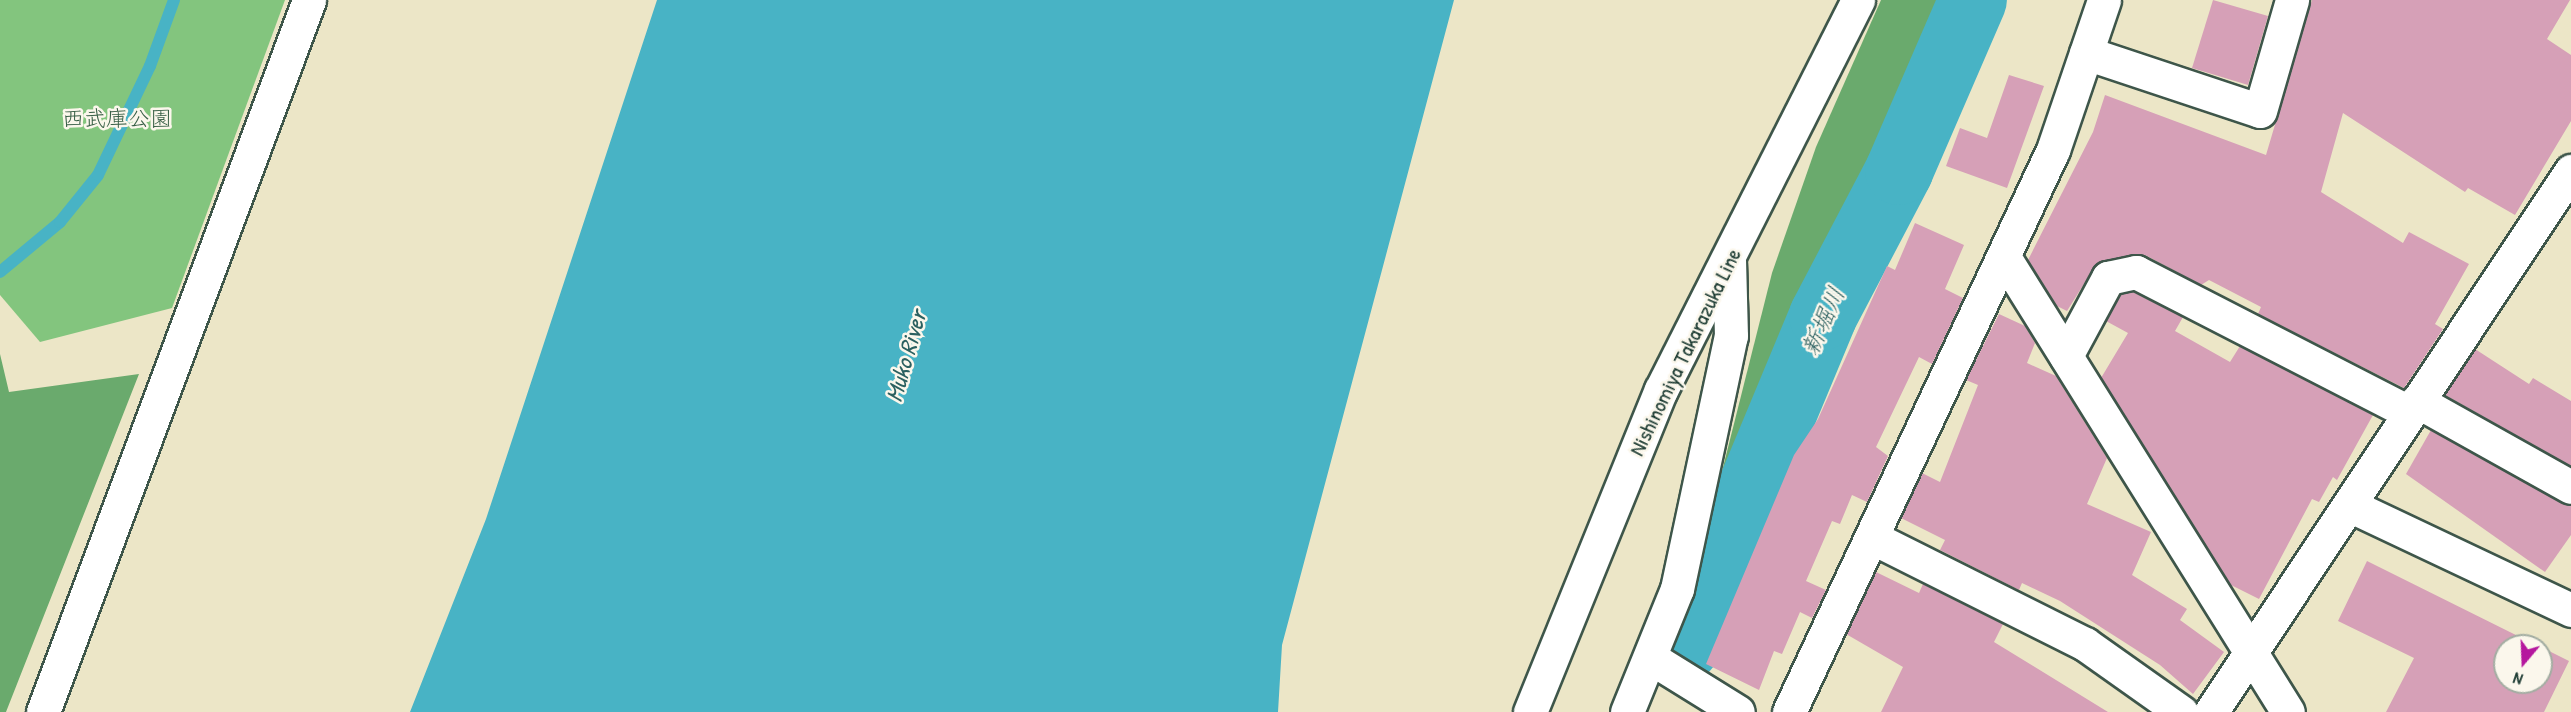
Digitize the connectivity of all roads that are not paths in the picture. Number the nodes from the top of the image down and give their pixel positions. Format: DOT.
graph roads {
  1 [pos="309,0"];
  2 [pos="1858,0"];
  3 [pos="2104,0"];
  4 [pos="2292,0"];
  5 [pos="2086,53"];
  6 [pos="2571,171"];
  7 [pos="2004,257"];
  8 [pos="1729,261"];
  9 [pos="2066,356"];
  10 [pos="2414,407"];
  11 [pos="2571,487"];
  12 [pos="2349,505"];
  13 [pos="1875,539"];
  14 [pos="2571,610"];
  15 [pos="2252,653"];
  16 [pos="1651,658"];
  17 [pos="43,712"];
  18 [pos="1530,712"];
  19 [pos="1627,712"];
  20 [pos="1738,712"];
  21 [pos="1789,712"];
  22 [pos="2181,712"];
  23 [pos="2211,712"];
  24 [pos="2288,712"];
  1 -- 17 [label="street"];
  2 -- 8 [label="street, Nishinomiya Takarazuka Line"];
  3 -- 5 [label="street"];
  4 -- 5 [label="street"];
  5 -- 7 [label="street"];
  6 -- 10 [label="street"];
  7 -- 9 [label="street"];
  7 -- 13 [label="street"];
  8 -- 16 [label="street"];
  8 -- 18 [label="street, Nishinomiya Takarazuka Line"];
  9 -- 10 [label="street"];
  9 -- 15 [label="street"];
  10 -- 11 [label="street"];
  10 -- 12 [label="street"];
  12 -- 14 [label="street"];
  12 -- 15 [label="street"];
  13 -- 21 [label="street"];
  13 -- 22 [label="street"];
  15 -- 23 [label="street"];
  15 -- 24 [label="street"];
  16 -- 19 [label="street"];
  16 -- 20 [label="street"];
}
